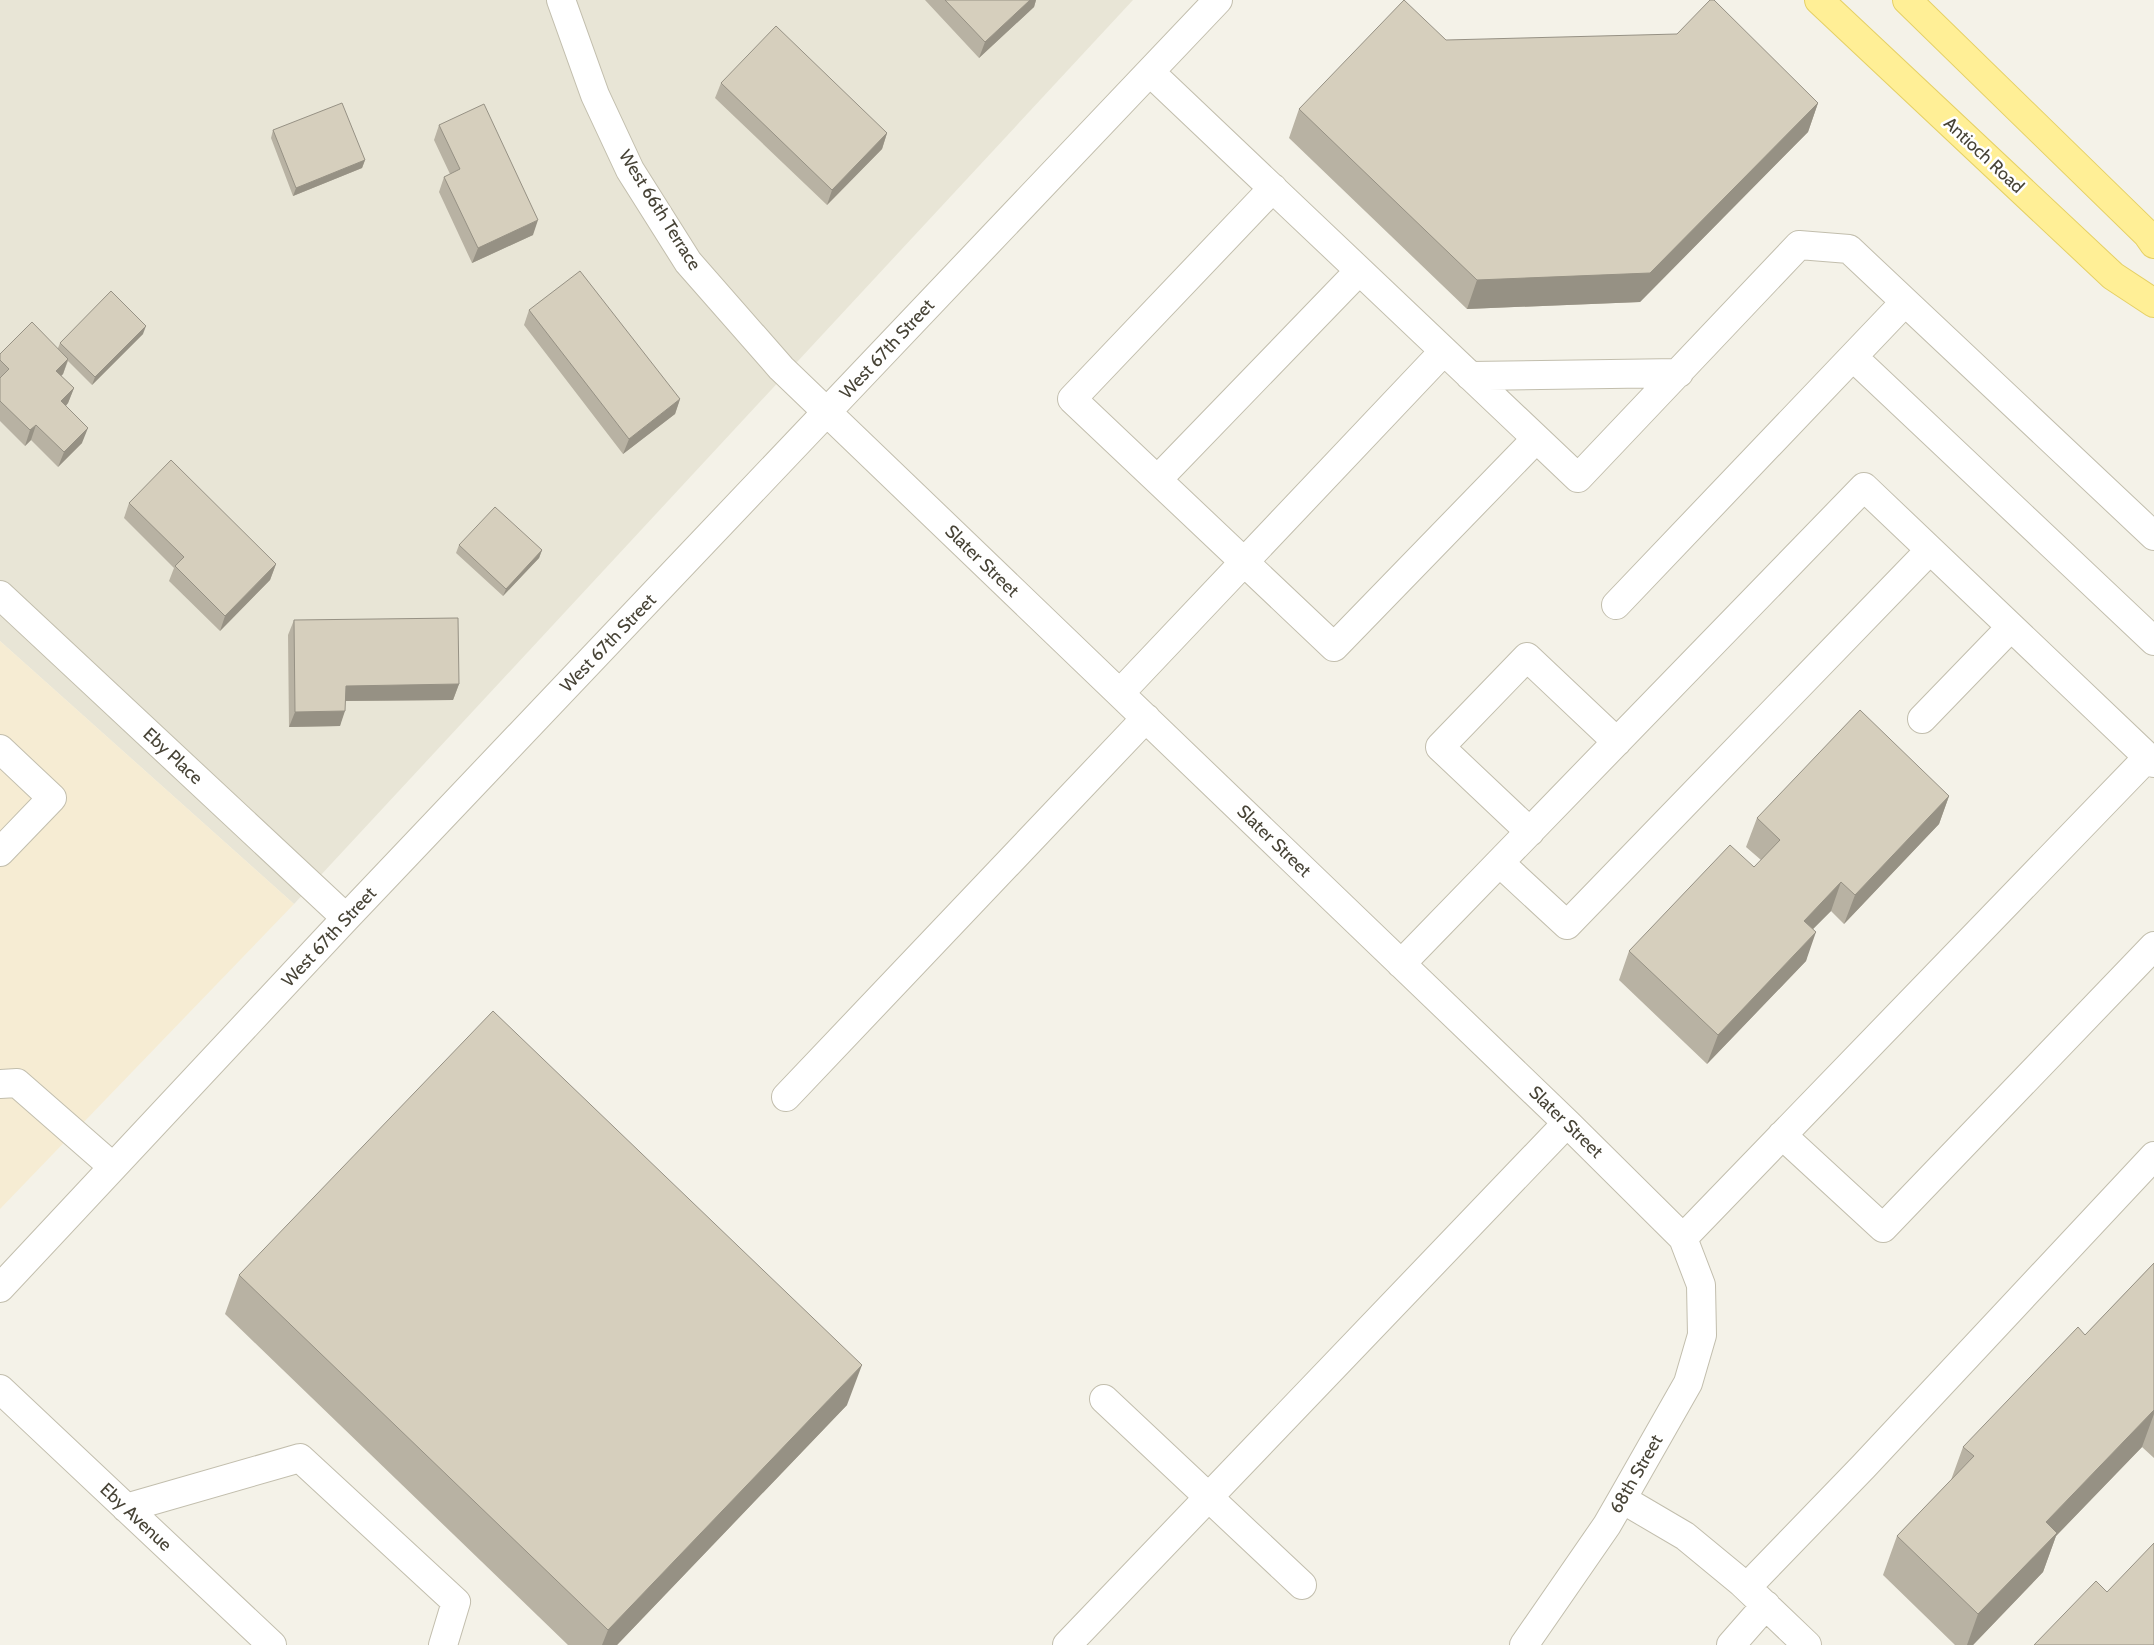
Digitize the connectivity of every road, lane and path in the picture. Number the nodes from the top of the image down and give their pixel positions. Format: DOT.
graph roads {
  1 [pos="561,0"];
  2 [pos="1218,0"];
  3 [pos="1819,0"];
  4 [pos="1907,0"];
  5 [pos="1150,72"];
  6 [pos="1273,188"];
  7 [pos="2154,244"];
  8 [pos="1359,270"];
  9 [pos="1905,302"];
  10 [pos="2154,303"];
  11 [pos="1444,351"];
  12 [pos="1853,357"];
  13 [pos="1679,372"];
  14 [pos="1470,376"];
  15 [pos="828,412"];
  16 [pos="1536,438"];
  17 [pos="1158,479"];
  18 [pos="2154,536"];
  19 [pos="1930,550"];
  20 [pos="1245,561"];
  21 [pos="0,595"];
  22 [pos="1616,605"];
  23 [pos="2011,627"];
  24 [pos="2154,642"];
  25 [pos="1120,692"];
  26 [pos="1146,718"];
  27 [pos="1922,719"];
  28 [pos="1617,742"];
  29 [pos="0,750"];
  30 [pos="2151,760"];
  31 [pos="1530,832"];
  32 [pos="0,852"];
  33 [pos="1500,862"];
  34 [pos="346,918"];
  35 [pos="2154,946"];
  36 [pos="1401,964"];
  37 [pos="0,1084"];
  38 [pos="786,1097"];
  39 [pos="1567,1123"];
  40 [pos="1782,1135"];
  41 [pos="2153,1159"];
  42 [pos="113,1167"];
  43 [pos="1682,1238"];
  44 [pos="1701,1286"];
  45 [pos="0,1288"];
  46 [pos="0,1389"];
  47 [pos="1104,1400"];
  48 [pos="1209,1497"];
  49 [pos="1622,1499"];
  50 [pos="126,1508"];
  51 [pos="1302,1585"];
  52 [pos="1756,1596"];
  53 [pos="272,1645"];
  54 [pos="443,1645"];
  55 [pos="1067,1645"];
  56 [pos="1524,1645"];
  57 [pos="1731,1645"];
  58 [pos="1807,1645"];
  1 -- 15 [label="street, West 66th Terrace"];
  2 -- 5 [label="street, West 67th Street"];
  3 -- 10 [label="main road, Antioch Road"];
  4 -- 7 [label="main road"];
  5 -- 6 [label="street"];
  5 -- 15 [label="street, West 67th Street"];
  6 -- 8 [label="street"];
  6 -- 17 [label="street"];
  8 -- 11 [label="street"];
  8 -- 17 [label="street"];
  9 -- 12 [label="street"];
  9 -- 13 [label="street"];
  9 -- 18 [label="street"];
  11 -- 14 [label="street"];
  11 -- 20 [label="street"];
  12 -- 22 [label="street"];
  12 -- 24 [label="street"];
  13 -- 14 [label="street"];
  13 -- 16 [label="street"];
  14 -- 16 [label="street"];
  15 -- 25 [label="street, Slater Street"];
  15 -- 34 [label="street, West 67th Street"];
  16 -- 20 [label="street"];
  17 -- 20 [label="street"];
  19 -- 23 [label="street"];
  19 -- 28 [label="street"];
  19 -- 33 [label="street"];
  20 -- 25 [label="street"];
  21 -- 34 [label="street, Eby Place"];
  23 -- 27 [label="street"];
  23 -- 30 [label="street"];
  25 -- 26 [label="street, Slater Street"];
  26 -- 36 [label="street, Slater Street"];
  26 -- 38 [label="street"];
  28 -- 31 [label="street"];
  28 -- 31 [label="street"];
  29 -- 32 [label="street"];
  30 -- 40 [label="street"];
  31 -- 33 [label="street"];
  33 -- 36 [label="street"];
  34 -- 42 [label="street, West 67th Street"];
  35 -- 40 [label="street"];
  36 -- 39 [label="street, Slater Street"];
  37 -- 42 [label="street"];
  39 -- 43 [label="street, Slater Street"];
  39 -- 48 [label="street"];
  40 -- 43 [label="street"];
  41 -- 52 [label="street"];
  42 -- 45 [label="street, West 67th Street"];
  43 -- 44 [label="street, Slater Street"];
  44 -- 49 [label="street, 68th Street"];
  46 -- 50 [label="street, Eby Avenue"];
  47 -- 48 [label="street"];
  48 -- 51 [label="street"];
  48 -- 55 [label="street"];
  49 -- 52 [label="street"];
  49 -- 56 [label="street, 68th Street"];
  50 -- 53 [label="street, Eby Avenue"];
  50 -- 54 [label="street"];
  52 -- 57 [label="street"];
  52 -- 58 [label="street"];
}
